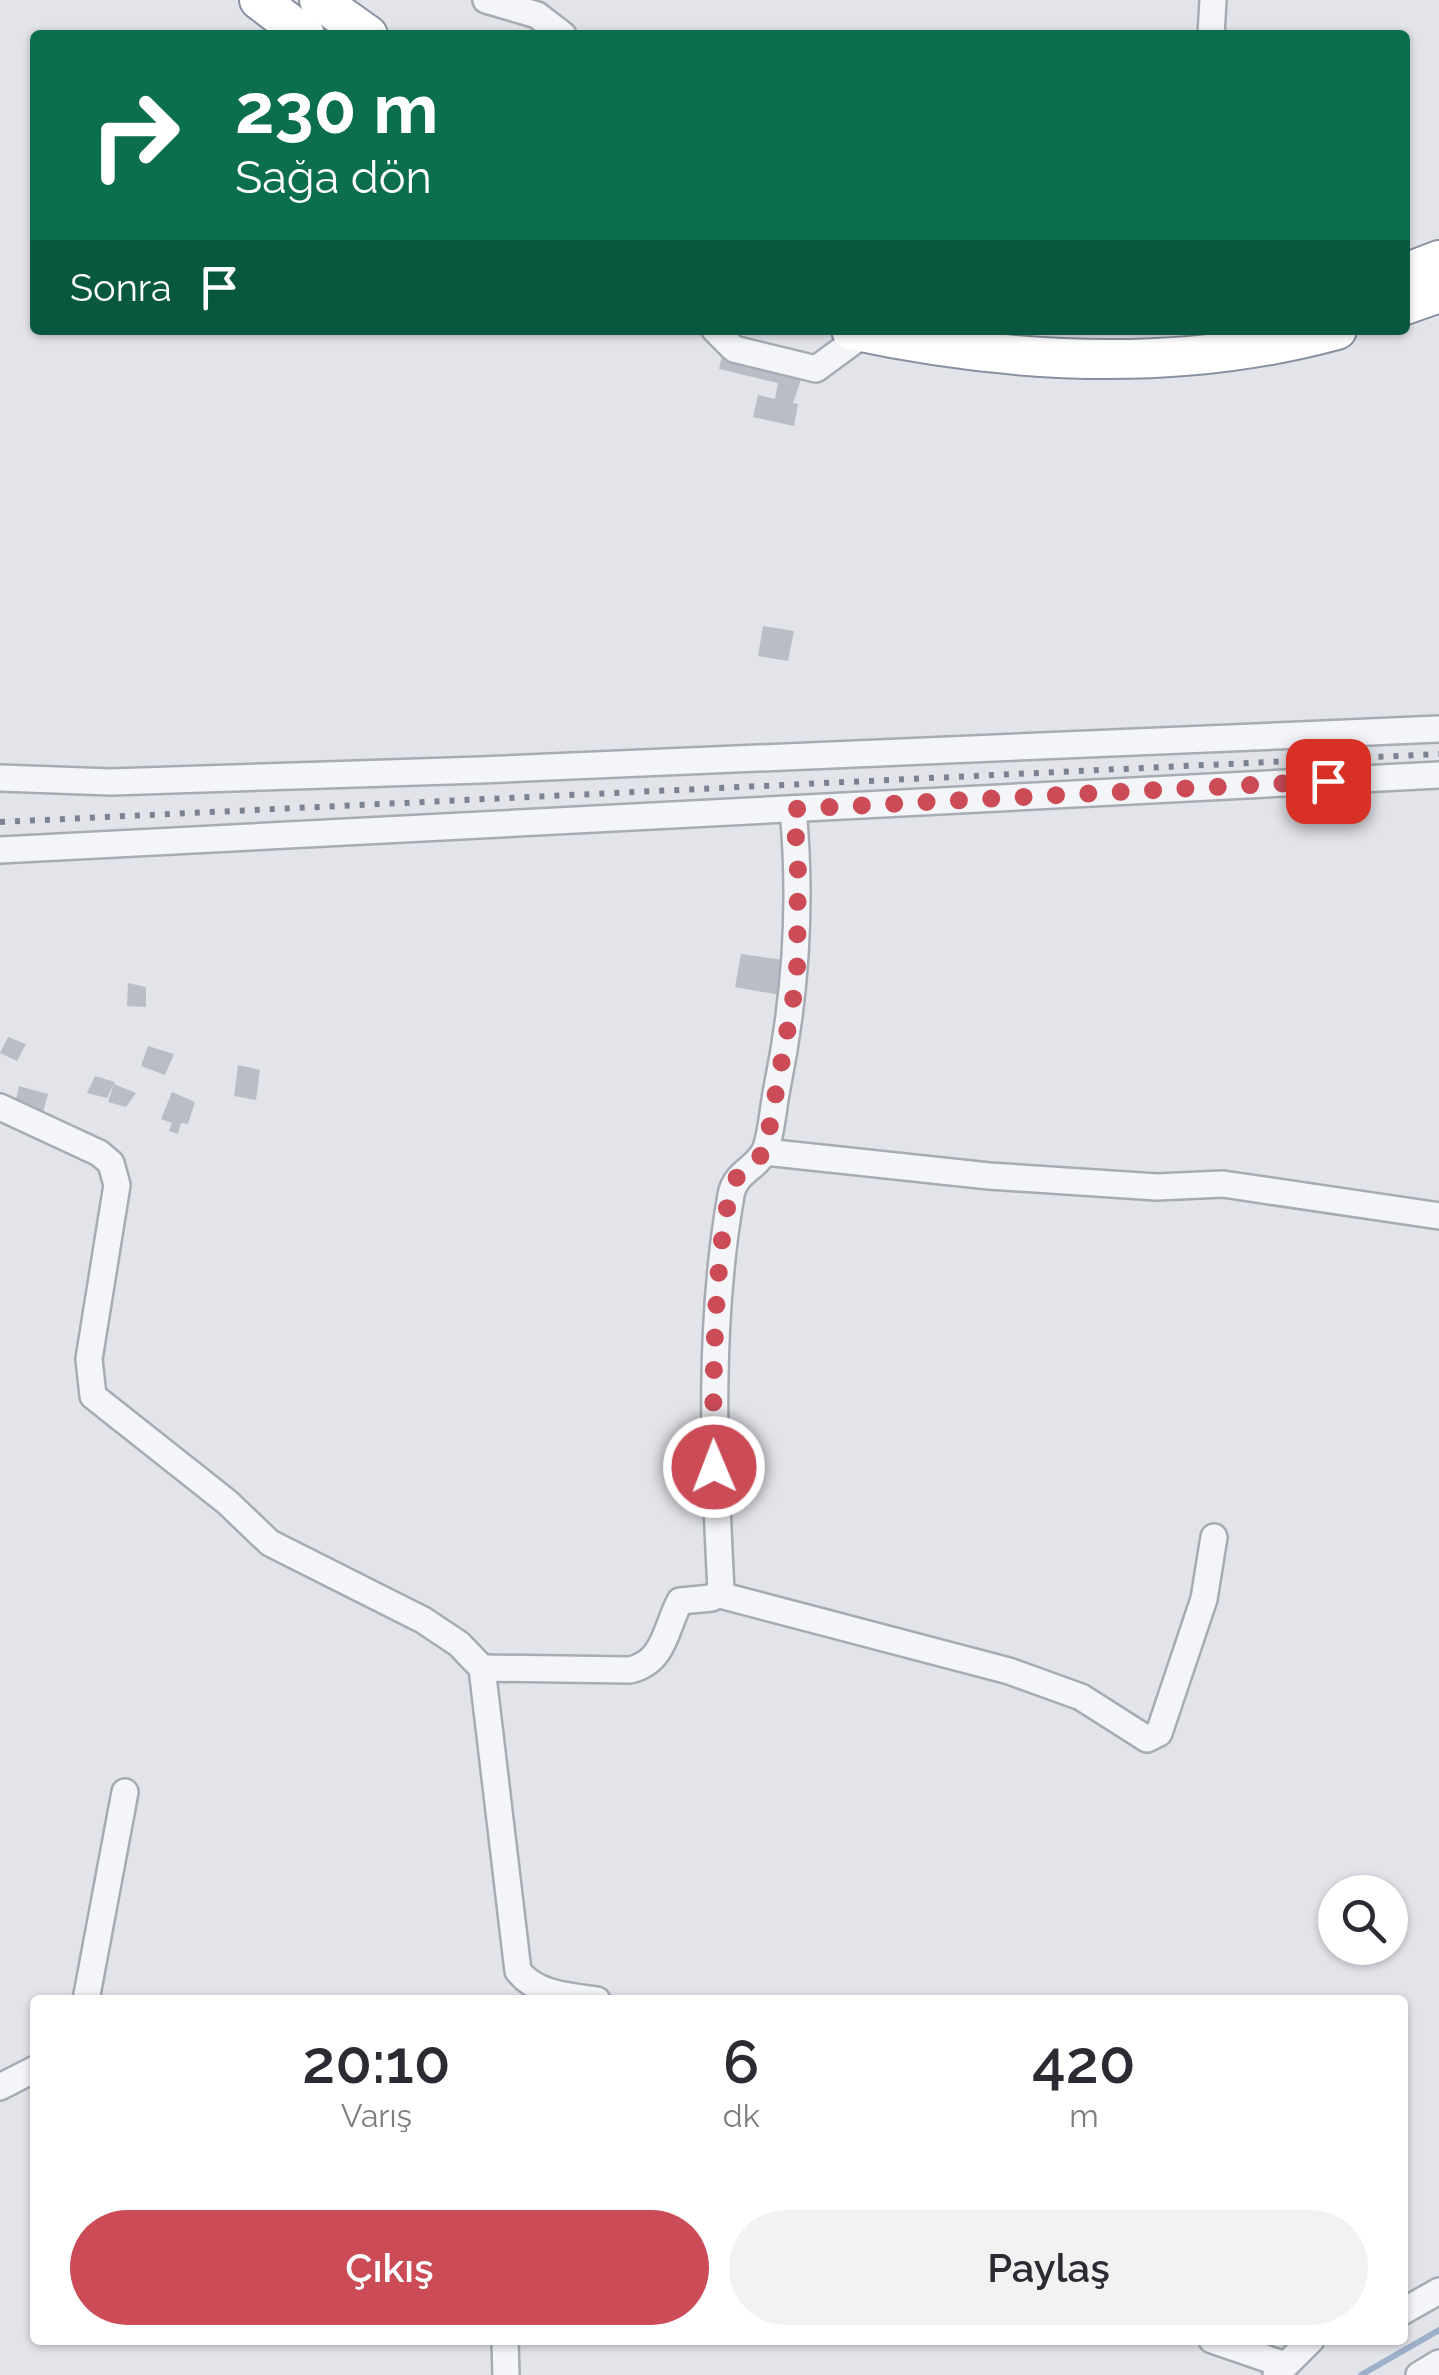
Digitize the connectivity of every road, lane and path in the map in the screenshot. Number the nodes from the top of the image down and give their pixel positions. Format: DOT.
graph roads {
  1 [pos="259,0"];
  2 [pos="319,0"];
  3 [pos="486,0"];
  4 [pos="1213,0"];
  5 [pos="298,30"];
  6 [pos="361,30"];
  7 [pos="556,30"];
  8 [pos="1211,30"];
  9 [pos="1439,260"];
  10 [pos="1410,271"];
  11 [pos="1439,293"];
  12 [pos="1410,304"];
  13 [pos="720,335"];
  14 [pos="854,335"];
  15 [pos="873,335"];
  16 [pos="1312,335"];
  17 [pos="1439,729"];
  18 [pos="1439,775"];
  19 [pos="0,778"];
  20 [pos="793,809"];
  21 [pos="0,850"];
  22 [pos="0,1107"];
  23 [pos="765,1152"];
  24 [pos="1439,1216"];
  25 [pos="1214,1537"];
  26 [pos="716,1594"];
  27 [pos="482,1668"];
  28 [pos="124,1792"];
  29 [pos="533,1993"];
  30 [pos="87,1995"];
  31 [pos="567,1995"];
  32 [pos="30,2071"];
  33 [pos="0,2086"];
  34 [pos="1439,2291"];
  35 [pos="1408,2309"];
  36 [pos="505,2345"];
  37 [pos="1224,2345"];
  38 [pos="1306,2345"];
  39 [pos="1439,2363"];
  40 [pos="1281,2370"];
  41 [pos="506,2375"];
  42 [pos="1419,2375"];
  1 -- 5 [label="highway"];
  2 -- 6 [label="highway"];
  3 -- 7 [label="street"];
  4 -- 8 [label="street"];
  9 -- 10 [label="highway"];
  11 -- 12 [label="highway"];
  13 -- 14 [label="street"];
  15 -- 16 [label="highway"];
  17 -- 19 [label="street"];
  18 -- 20 [label="street"];
  20 -- 21 [label="street"];
  20 -- 23 [label="street"];
  22 -- 27 [label="street"];
  23 -- 24 [label="street"];
  23 -- 26 [label="street"];
  25 -- 26 [label="street"];
  26 -- 27 [label="street"];
  27 -- 29 [label="street"];
  28 -- 30 [label="street"];
  29 -- 31 [label="street"];
  32 -- 33 [label="street"];
  34 -- 35 [label="street"];
  36 -- 41 [label="street"];
  37 -- 40 [label="street"];
  38 -- 40 [label="street"];
  39 -- 42 [label="street"];
}
